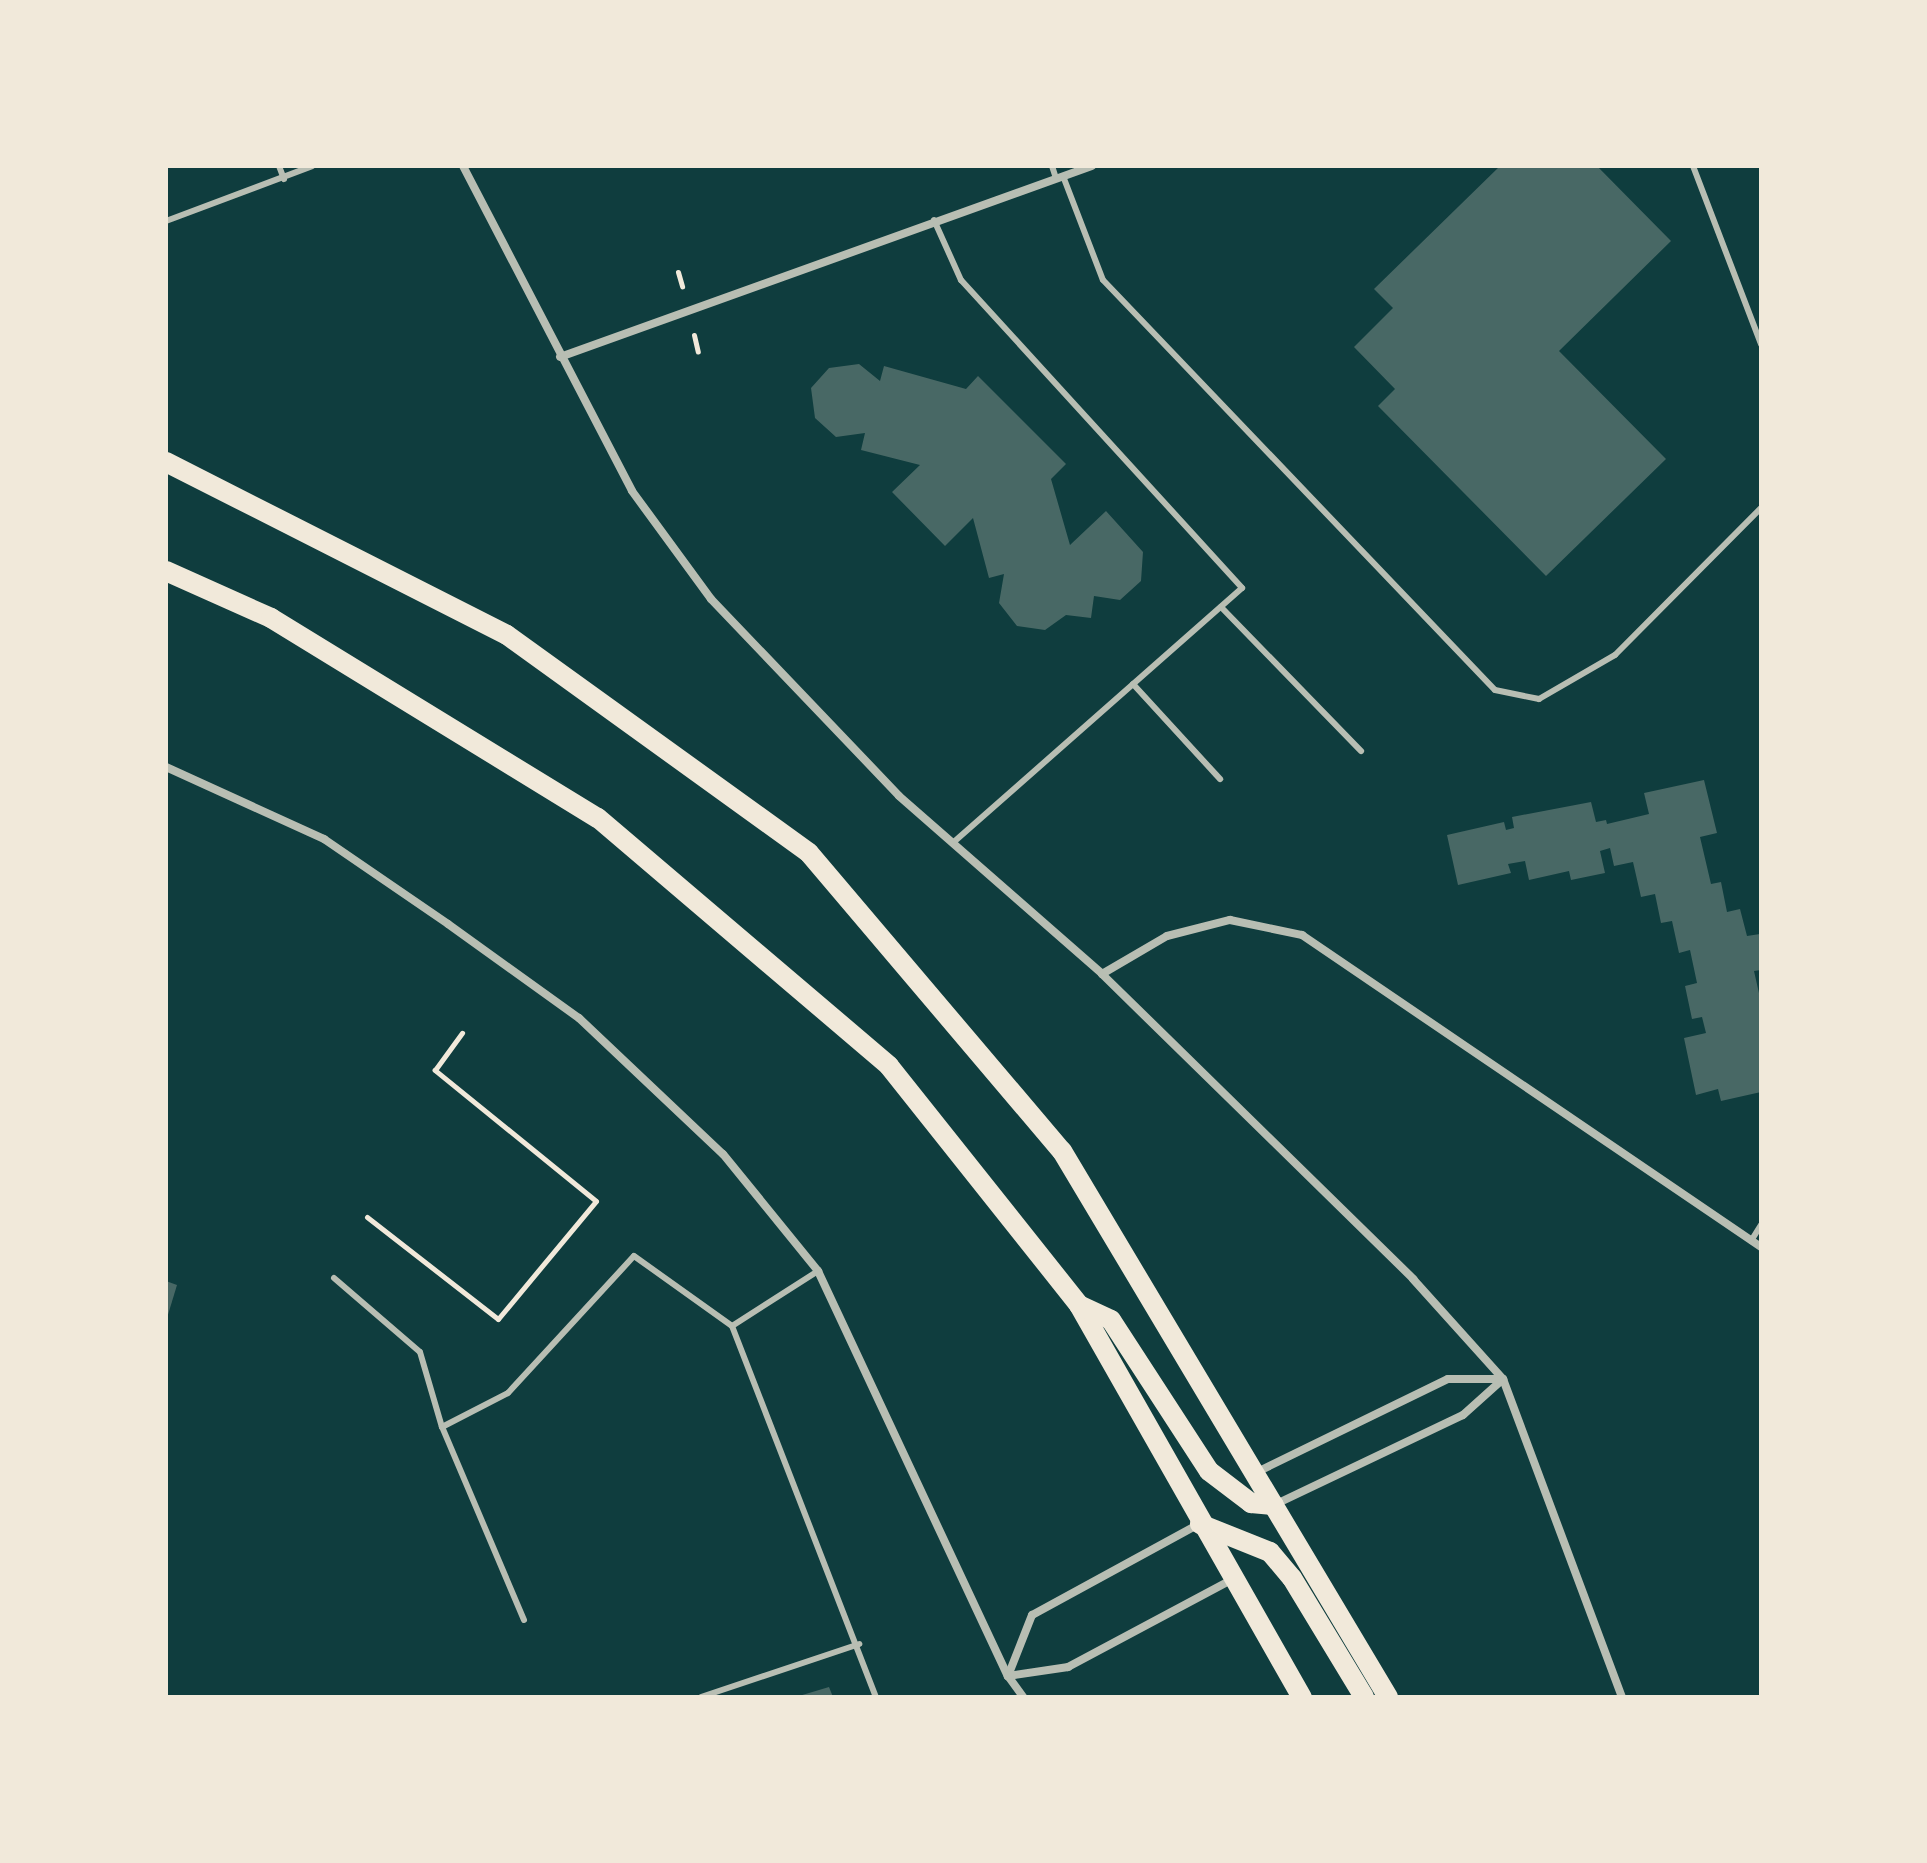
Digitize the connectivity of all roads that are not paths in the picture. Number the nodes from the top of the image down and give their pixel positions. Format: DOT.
graph roads {
  1 [pos="279,166"];
  2 [pos="312,166"];
  3 [pos="463,166"];
  4 [pos="1052,166"];
  5 [pos="1092,166"];
  6 [pos="1693,166"];
  7 [pos="1060,177"];
  8 [pos="284,179"];
  9 [pos="934,220"];
  10 [pos="166,221"];
  11 [pos="1761,344"];
  12 [pos="560,357"];
  13 [pos="166,462"];
  14 [pos="1761,508"];
  15 [pos="166,571"];
  16 [pos="1221,607"];
  17 [pos="1133,684"];
  18 [pos="1361,751"];
  19 [pos="166,767"];
  20 [pos="1220,779"];
  21 [pos="953,843"];
  22 [pos="1102,974"];
  23 [pos="1761,1225"];
  24 [pos="1751,1241"];
  25 [pos="1761,1247"];
  26 [pos="818,1271"];
  27 [pos="334,1278"];
  28 [pos="1079,1305"];
  29 [pos="732,1326"];
  30 [pos="1503,1379"];
  31 [pos="442,1427"];
  32 [pos="1255,1473"];
  33 [pos="1274,1505"];
  34 [pos="1200,1524"];
  35 [pos="1233,1579"];
  36 [pos="524,1620"];
  37 [pos="859,1644"];
  38 [pos="1008,1676"];
  39 [pos="701,1697"];
  40 [pos="876,1697"];
  41 [pos="1023,1697"];
  42 [pos="1302,1697"];
  43 [pos="1364,1697"];
  44 [pos="1388,1697"];
  45 [pos="1622,1697"];
  1 -- 8 [label="lane"];
  2 -- 8 [label="lane"];
  3 -- 12 [label="street"];
  4 -- 7 [label="lane"];
  5 -- 7 [label="street"];
  6 -- 11 [label="lane"];
  7 -- 9 [label="street"];
  7 -- 14 [label="lane"];
  8 -- 10 [label="lane"];
  9 -- 12 [label="street"];
  9 -- 16 [label="lane"];
  12 -- 21 [label="street"];
  13 -- 32 [label="main road"];
  15 -- 28 [label="main road"];
  16 -- 17 [label="lane"];
  16 -- 18 [label="lane"];
  17 -- 20 [label="lane"];
  17 -- 21 [label="lane"];
  19 -- 26 [label="street"];
  21 -- 22 [label="street"];
  22 -- 24 [label="street"];
  22 -- 30 [label="street"];
  23 -- 24 [label="lane"];
  24 -- 25 [label="street"];
  26 -- 29 [label="lane"];
  26 -- 38 [label="street"];
  27 -- 31 [label="lane"];
  28 -- 33 [label="main road"];
  28 -- 34 [label="main road"];
  29 -- 31 [label="lane"];
  29 -- 37 [label="lane"];
  30 -- 32 [label="street"];
  30 -- 33 [label="street"];
  30 -- 45 [label="street"];
  31 -- 36 [label="lane"];
  32 -- 33 [label="main road"];
  33 -- 44 [label="main road"];
  34 -- 35 [label="main road"];
  34 -- 38 [label="street"];
  34 -- 43 [label="main road"];
  35 -- 38 [label="street"];
  35 -- 42 [label="main road"];
  37 -- 39 [label="lane"];
  37 -- 40 [label="lane"];
  38 -- 41 [label="street"];
}
